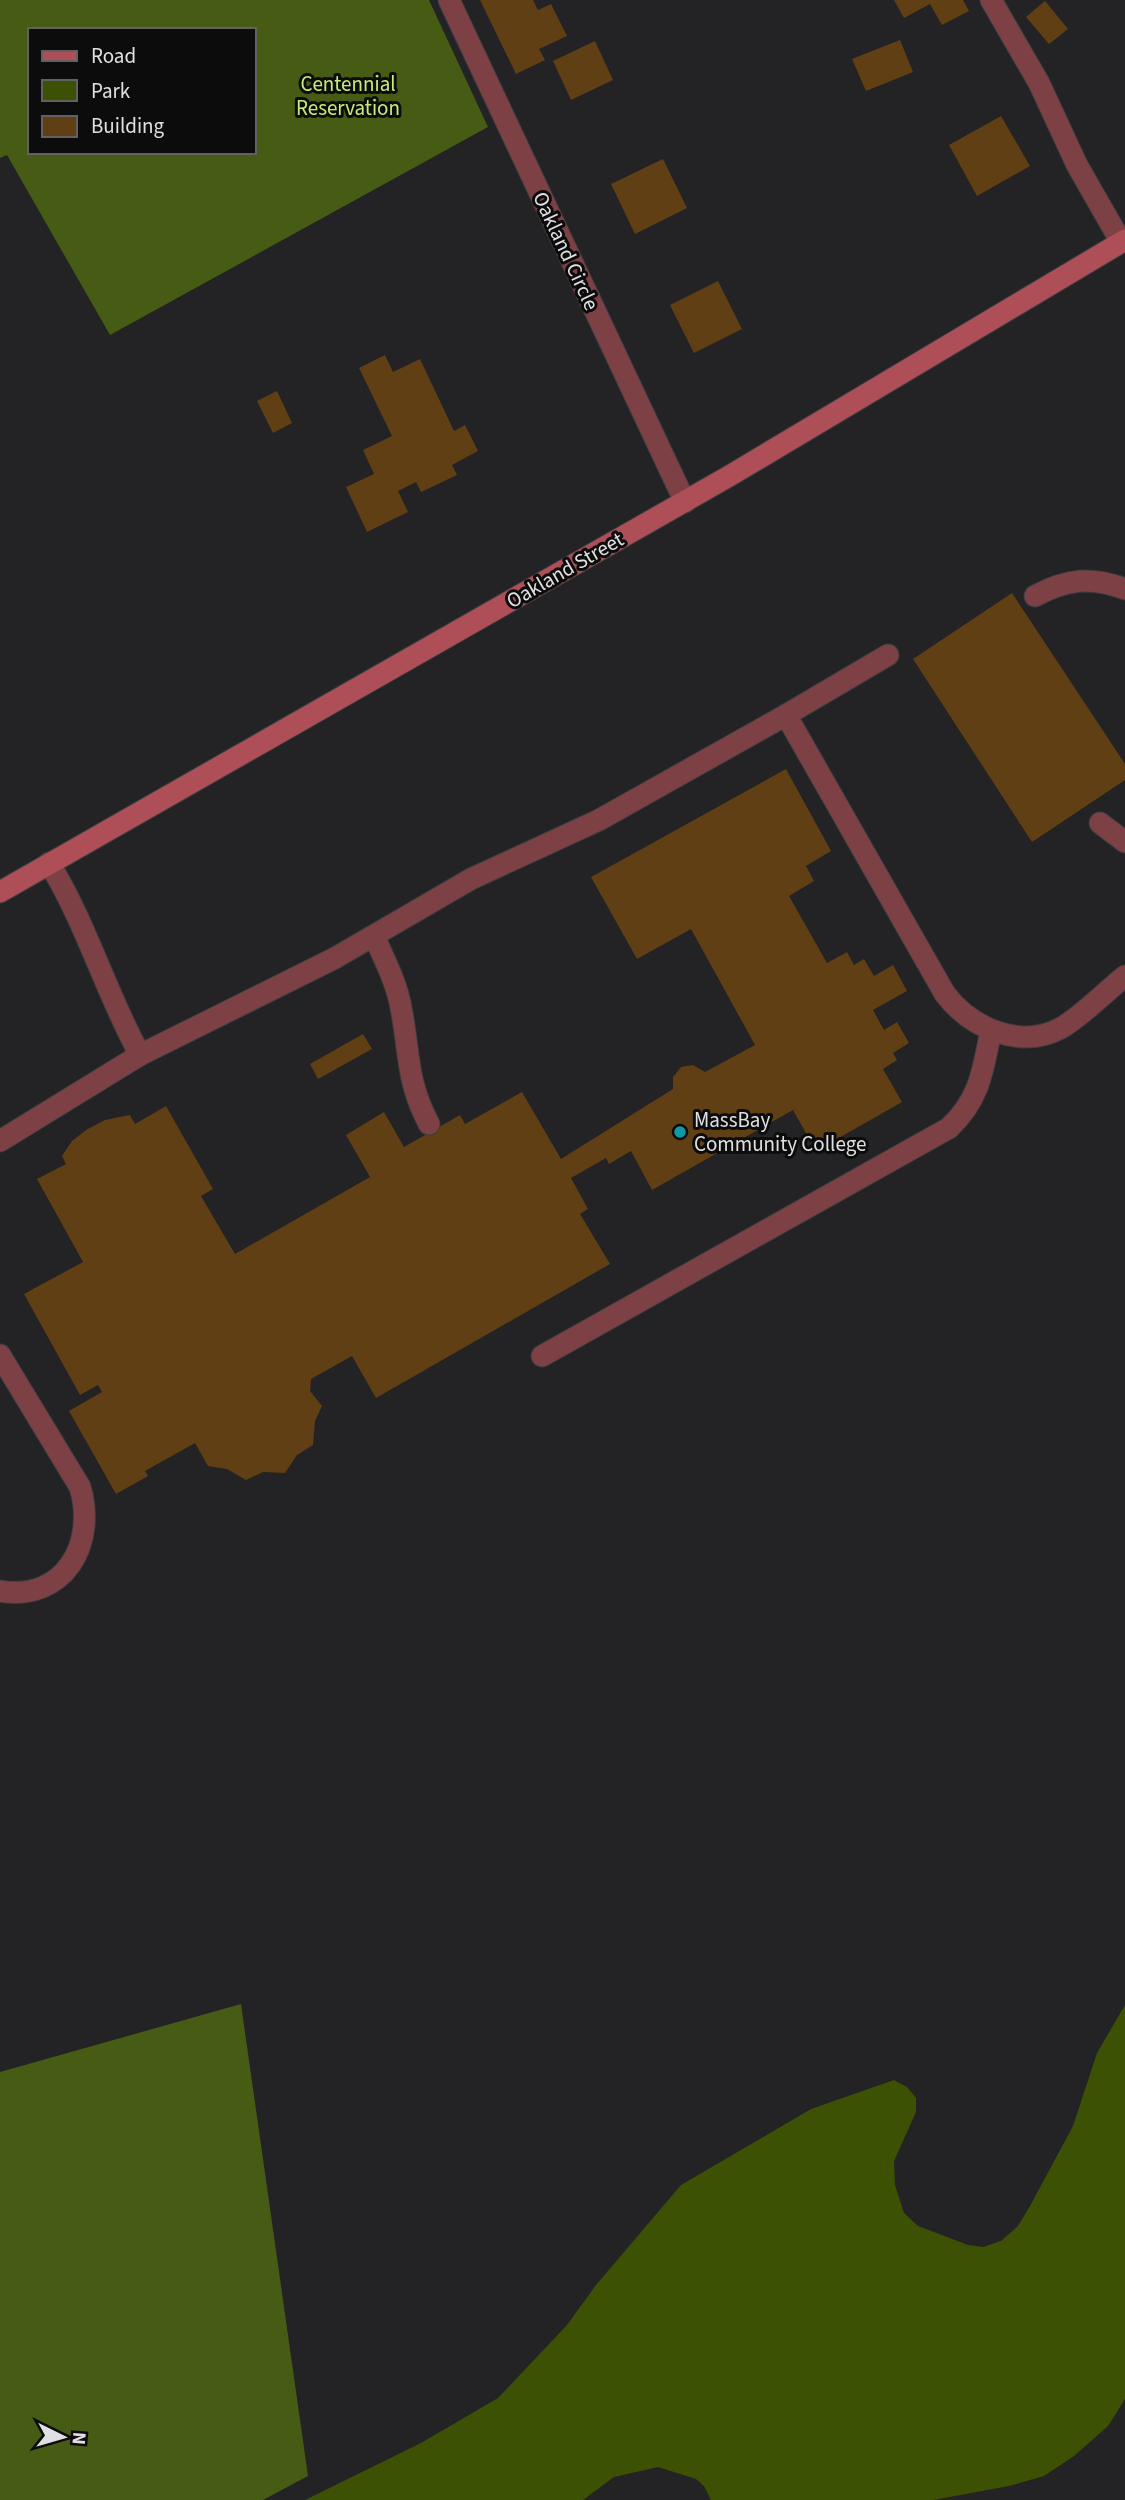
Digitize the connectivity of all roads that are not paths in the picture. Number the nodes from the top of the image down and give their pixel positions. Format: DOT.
graph roads {
  1 [pos="449,0"];
  2 [pos="990,0"];
  3 [pos="1123,241"];
  4 [pos="685,502"];
  5 [pos="1125,589"];
  6 [pos="1035,596"];
  7 [pos="888,655"];
  8 [pos="786,715"];
  9 [pos="1100,823"];
  10 [pos="1125,842"];
  11 [pos="49,863"];
  12 [pos="0,892"];
  13 [pos="374,936"];
  14 [pos="1125,976"];
  15 [pos="991,1030"];
  16 [pos="140,1055"];
  17 [pos="429,1124"];
  18 [pos="0,1141"];
  19 [pos="0,1354"];
  20 [pos="542,1356"];
  21 [pos="0,1591"];
  1 -- 4 [label="street, Oakland Circle"];
  2 -- 3 [label="street"];
  3 -- 4 [label="street, Oakland Street"];
  4 -- 11 [label="street, Oakland Street"];
  5 -- 6 [label="street"];
  7 -- 8 [label="street"];
  8 -- 13 [label="street"];
  8 -- 15 [label="street"];
  9 -- 10 [label="street"];
  11 -- 12 [label="street, Oakland Street"];
  11 -- 16 [label="street"];
  13 -- 16 [label="street"];
  13 -- 17 [label="street"];
  14 -- 15 [label="street"];
  15 -- 20 [label="street"];
  16 -- 18 [label="street"];
  19 -- 21 [label="street"];
}
